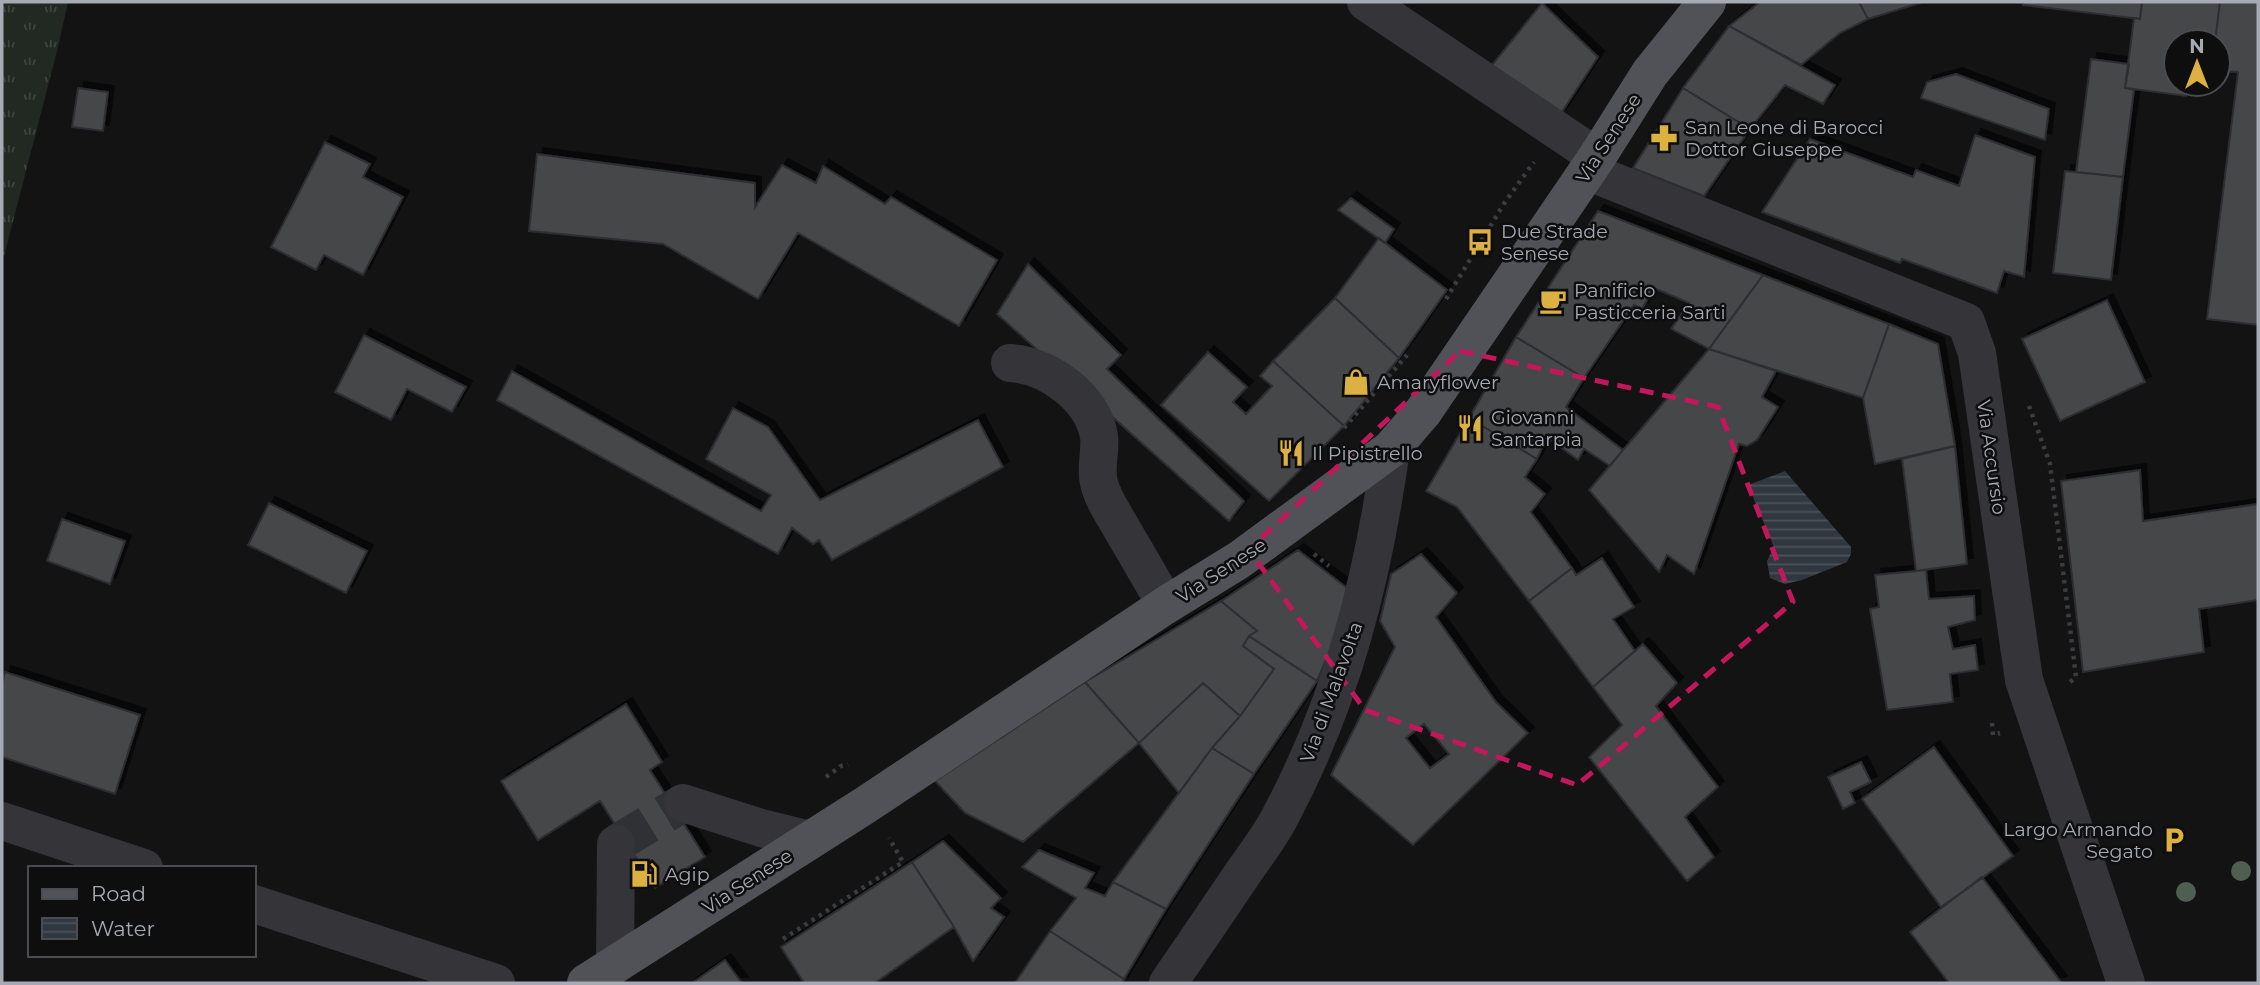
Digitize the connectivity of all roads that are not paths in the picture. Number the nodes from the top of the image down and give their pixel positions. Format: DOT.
graph roads {
  1 [pos="1366,2"];
  2 [pos="1707,2"];
  3 [pos="1592,164"];
  4 [pos="1010,363"];
  5 [pos="1391,449"];
  6 [pos="1166,605"];
  7 [pos="683,803"];
  8 [pos="2,821"];
  9 [pos="810,840"];
  10 [pos="616,844"];
  11 [pos="138,866"];
  12 [pos="256,905"];
  13 [pos="601,974"];
  14 [pos="496,983"];
  15 [pos="1168,983"];
  16 [pos="2126,983"];
  1 -- 3 [label="street"];
  2 -- 3 [label="main road, Via Senese"];
  3 -- 5 [label="main road, Via Senese"];
  3 -- 16 [label="street, Via Accursio"];
  4 -- 6 [label="street"];
  5 -- 6 [label="main road, Via Senese"];
  5 -- 15 [label="street, Via di Malavolta"];
  6 -- 9 [label="main road, Via Senese"];
  7 -- 9 [label="street"];
  8 -- 11 [label="street"];
  9 -- 13 [label="main road, Via Senese"];
  10 -- 13 [label="street"];
  12 -- 14 [label="street"];
}
